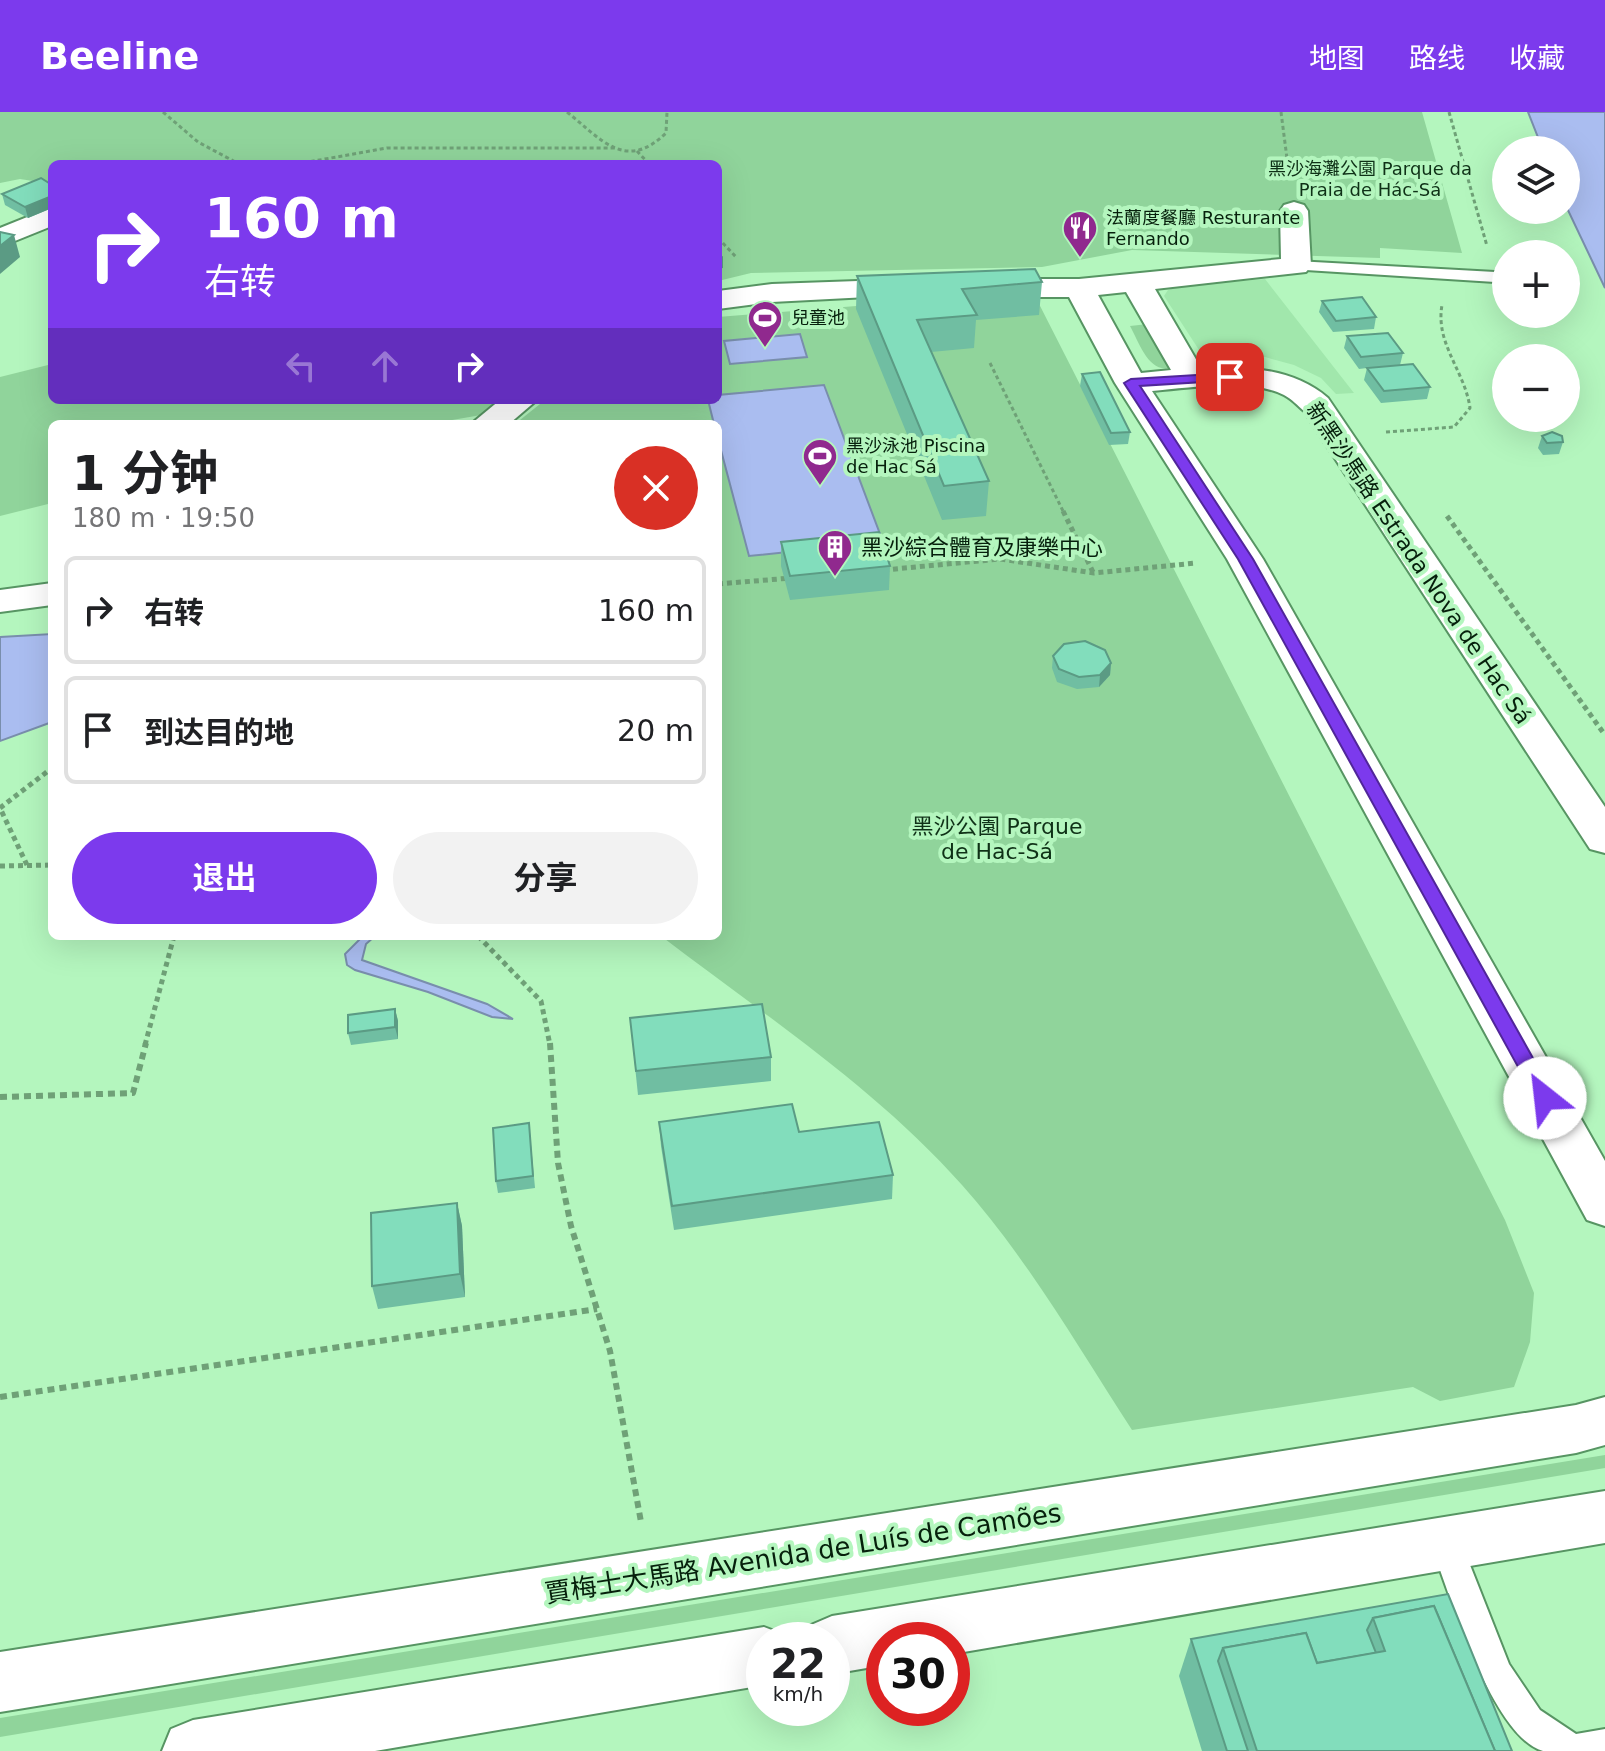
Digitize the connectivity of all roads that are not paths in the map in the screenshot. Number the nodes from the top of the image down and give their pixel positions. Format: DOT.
graph roads {
  1 [pos="1294,211"];
  2 [pos="48,218"];
  3 [pos="0,238"];
  4 [pos="1296,266"];
  5 [pos="1492,277"];
  6 [pos="1136,283"];
  7 [pos="1079,288"];
  8 [pos="722,299"];
  9 [pos="1191,378"];
  10 [pos="1131,383"];
  11 [pos="516,404"];
  12 [pos="494,420"];
  13 [pos="48,595"];
  14 [pos="0,601"];
  15 [pos="1605,839"];
  16 [pos="1605,1206"];
  17 [pos="1605,1421"];
  18 [pos="1605,1517"];
  19 [pos="1446,1542"];
  20 [pos="850,1642"];
  21 [pos="746,1659"];
  22 [pos="0,1682"];
  23 [pos="1605,1746"];
  24 [pos="193,1751"];
  1 -- 4 [label="street"];
  2 -- 3 [label="street"];
  4 -- 5 [label="lane"];
  4 -- 6 [label="street"];
  6 -- 7 [label="street"];
  6 -- 9 [label="street"];
  7 -- 8 [label="street"];
  7 -- 10 [label="street"];
  9 -- 10 [label="street, 新黑沙馬路 Estrada Nova de Hac Sá"];
  9 -- 15 [label="street, 新黑沙馬路 Estrada Nova de Hac Sá"];
  10 -- 16 [label="street"];
  11 -- 12 [label="street"];
  13 -- 14 [label="street"];
  17 -- 22 [label="street, 賈梅士大馬路 Avenida de Luís de Camões"];
  18 -- 19 [label="street"];
  19 -- 20 [label="street"];
  19 -- 23 [label="lane"];
  21 -- 24 [label="street"];
}
